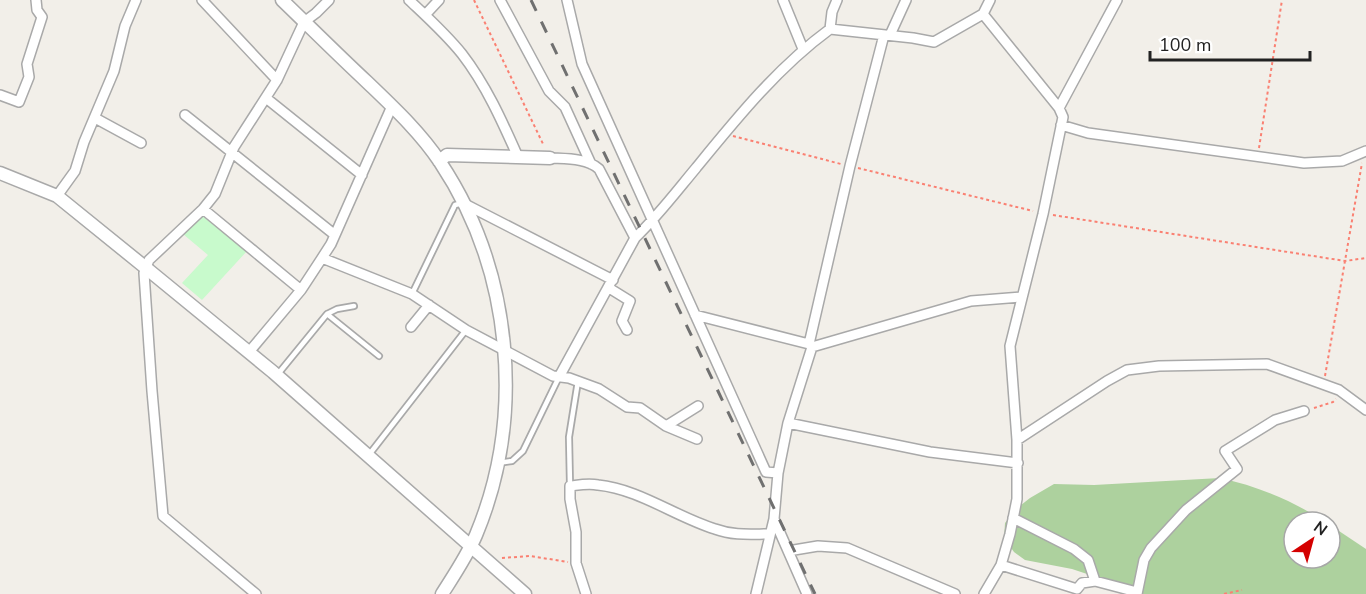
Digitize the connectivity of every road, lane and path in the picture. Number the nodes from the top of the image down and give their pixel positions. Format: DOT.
graph roads {
  1 [pos="36,0"];
  2 [pos="136,0"];
  3 [pos="202,0"];
  4 [pos="282,0"];
  5 [pos="329,0"];
  6 [pos="409,0"];
  7 [pos="439,0"];
  8 [pos="474,0"];
  9 [pos="500,0"];
  10 [pos="567,0"];
  11 [pos="783,0"];
  12 [pos="837,0"];
  13 [pos="906,0"];
  14 [pos="990,0"];
  15 [pos="1117,0"];
  16 [pos="1282,0"];
  17 [pos="983,14"];
  18 [pos="425,15"];
  19 [pos="304,22"];
  20 [pos="830,29"];
  21 [pos="887,35"];
  22 [pos="803,49"];
  23 [pos="277,80"];
  24 [pos="0,94"];
  25 [pos="266,98"];
  26 [pos="392,106"];
  27 [pos="1059,108"];
  28 [pos="185,115"];
  29 [pos="95,118"];
  30 [pos="1061,125"];
  31 [pos="724,134"];
  32 [pos="141,143"];
  33 [pos="232,151"];
  34 [pos="1363,153"];
  35 [pos="1258,156"];
  36 [pos="518,157"];
  37 [pos="550,158"];
  38 [pos="440,161"];
  39 [pos="591,164"];
  40 [pos="850,166"];
  41 [pos="0,173"];
  42 [pos="362,175"];
  43 [pos="57,196"];
  44 [pos="463,203"];
  45 [pos="203,209"];
  46 [pos="1043,214"];
  47 [pos="653,220"];
  48 [pos="335,235"];
  49 [pos="635,238"];
  50 [pos="322,258"];
  51 [pos="1366,258"];
  52 [pos="1345,261"];
  53 [pos="146,268"];
  54 [pos="611,284"];
  55 [pos="302,290"];
  56 [pos="412,294"];
  57 [pos="1021,297"];
  58 [pos="429,305"];
  59 [pos="354,306"];
  60 [pos="327,314"];
  61 [pos="695,315"];
  62 [pos="411,327"];
  63 [pos="466,330"];
  64 [pos="627,330"];
  65 [pos="811,345"];
  66 [pos="505,351"];
  67 [pos="249,352"];
  68 [pos="379,356"];
  69 [pos="277,376"];
  70 [pos="559,377"];
  71 [pos="578,381"];
  72 [pos="1324,383"];
  73 [pos="1342,393"];
  74 [pos="698,406"];
  75 [pos="1366,410"];
  76 [pos="1304,411"];
  77 [pos="788,423"];
  78 [pos="666,426"];
  79 [pos="697,438"];
  80 [pos="1017,440"];
  81 [pos="368,456"];
  82 [pos="497,463"];
  83 [pos="1018,463"];
  84 [pos="778,473"];
  85 [pos="570,486"];
  86 [pos="1013,518"];
  87 [pos="774,519"];
  88 [pos="770,534"];
  89 [pos="471,546"];
  90 [pos="788,551"];
  91 [pos="576,563"];
  92 [pos="1001,565"];
  93 [pos="494,566"];
  94 [pos="1095,581"];
  95 [pos="1242,590"];
  96 [pos="756,592"];
  97 [pos="1137,593"];
  98 [pos="256,594"];
  99 [pos="442,594"];
  100 [pos="525,594"];
  101 [pos="586,594"];
  102 [pos="768,594"];
  103 [pos="807,594"];
  104 [pos="955,594"];
  105 [pos="984,594"];
  106 [pos="1224,594"];
  1 -- 24 [label="street"];
  2 -- 29 [label="street"];
  3 -- 23 [label="street"];
  4 -- 19 [label="street"];
  5 -- 19 [label="street"];
  6 -- 18 [label="street"];
  7 -- 18 [label="street"];
  8 -- 37 [label="path"];
  9 -- 39 [label="street"];
  10 -- 47 [label="street"];
  11 -- 22 [label="street"];
  12 -- 20 [label="street"];
  13 -- 21 [label="street"];
  14 -- 17 [label="street"];
  15 -- 27 [label="street"];
  16 -- 35 [label="path"];
  17 -- 21 [label="street"];
  17 -- 27 [label="street"];
  18 -- 36 [label="street"];
  19 -- 23 [label="street"];
  19 -- 26 [label="street"];
  20 -- 21 [label="street"];
  20 -- 22 [label="street"];
  21 -- 40 [label="street"];
  22 -- 31 [label="street"];
  23 -- 25 [label="street"];
  25 -- 33 [label="street"];
  25 -- 42 [label="street"];
  26 -- 38 [label="street"];
  26 -- 42 [label="street"];
  27 -- 30 [label="street"];
  28 -- 33 [label="street"];
  29 -- 32 [label="street"];
  29 -- 43 [label="street"];
  30 -- 35 [label="street"];
  30 -- 46 [label="street"];
  31 -- 40 [label="path"];
  31 -- 47 [label="street"];
  33 -- 45 [label="street"];
  33 -- 48 [label="street"];
  34 -- 35 [label="street"];
  34 -- 52 [label="path"];
  36 -- 37 [label="street"];
  36 -- 38 [label="street"];
  37 -- 39 [label="street"];
  38 -- 44 [label="street"];
  39 -- 49 [label="street"];
  40 -- 46 [label="path"];
  40 -- 65 [label="street"];
  41 -- 43 [label="street"];
  42 -- 48 [label="street"];
  43 -- 53 [label="street"];
  44 -- 54 [label="street"];
  44 -- 56 [label="lane"];
  44 -- 66 [label="street"];
  45 -- 53 [label="street"];
  45 -- 55 [label="street"];
  46 -- 52 [label="path"];
  46 -- 57 [label="street"];
  47 -- 49 [label="street"];
  47 -- 61 [label="street"];
  48 -- 50 [label="street"];
  49 -- 54 [label="street"];
  50 -- 55 [label="street"];
  50 -- 56 [label="street"];
  51 -- 52 [label="path"];
  52 -- 72 [label="path"];
  53 -- 67 [label="street"];
  53 -- 98 [label="street"];
  54 -- 64 [label="street"];
  54 -- 70 [label="street"];
  55 -- 67 [label="street"];
  56 -- 58 [label="street"];
  57 -- 65 [label="street"];
  57 -- 80 [label="street"];
  58 -- 62 [label="street"];
  58 -- 63 [label="street"];
  59 -- 60 [label="lane"];
  60 -- 68 [label="lane"];
  60 -- 69 [label="lane"];
  61 -- 65 [label="street"];
  61 -- 84 [label="street"];
  63 -- 66 [label="street"];
  63 -- 81 [label="lane"];
  65 -- 77 [label="street"];
  66 -- 70 [label="street"];
  66 -- 82 [label="street"];
  67 -- 69 [label="street"];
  69 -- 81 [label="street"];
  70 -- 71 [label="street"];
  70 -- 82 [label="lane"];
  71 -- 78 [label="street"];
  71 -- 85 [label="lane"];
  72 -- 73 [label="street"];
  72 -- 80 [label="street"];
  73 -- 75 [label="street"];
  73 -- 76 [label="path"];
  74 -- 78 [label="street"];
  76 -- 97 [label="street"];
  77 -- 83 [label="street"];
  77 -- 84 [label="street"];
  78 -- 79 [label="street"];
  80 -- 83 [label="street"];
  81 -- 89 [label="street"];
  82 -- 89 [label="street"];
  83 -- 86 [label="street"];
  84 -- 87 [label="street"];
  85 -- 88 [label="street"];
  85 -- 91 [label="street"];
  86 -- 92 [label="street"];
  86 -- 94 [label="street"];
  87 -- 88 [label="street"];
  87 -- 90 [label="street"];
  88 -- 96 [label="street"];
  89 -- 93 [label="street"];
  89 -- 99 [label="street"];
  90 -- 103 [label="street"];
  90 -- 104 [label="street"];
  91 -- 93 [label="path"];
  91 -- 101 [label="street"];
  92 -- 94 [label="street"];
  92 -- 105 [label="street"];
  93 -- 100 [label="street"];
  94 -- 97 [label="street"];
  95 -- 106 [label="path"];
  96 -- 102 [label="street"];
}
